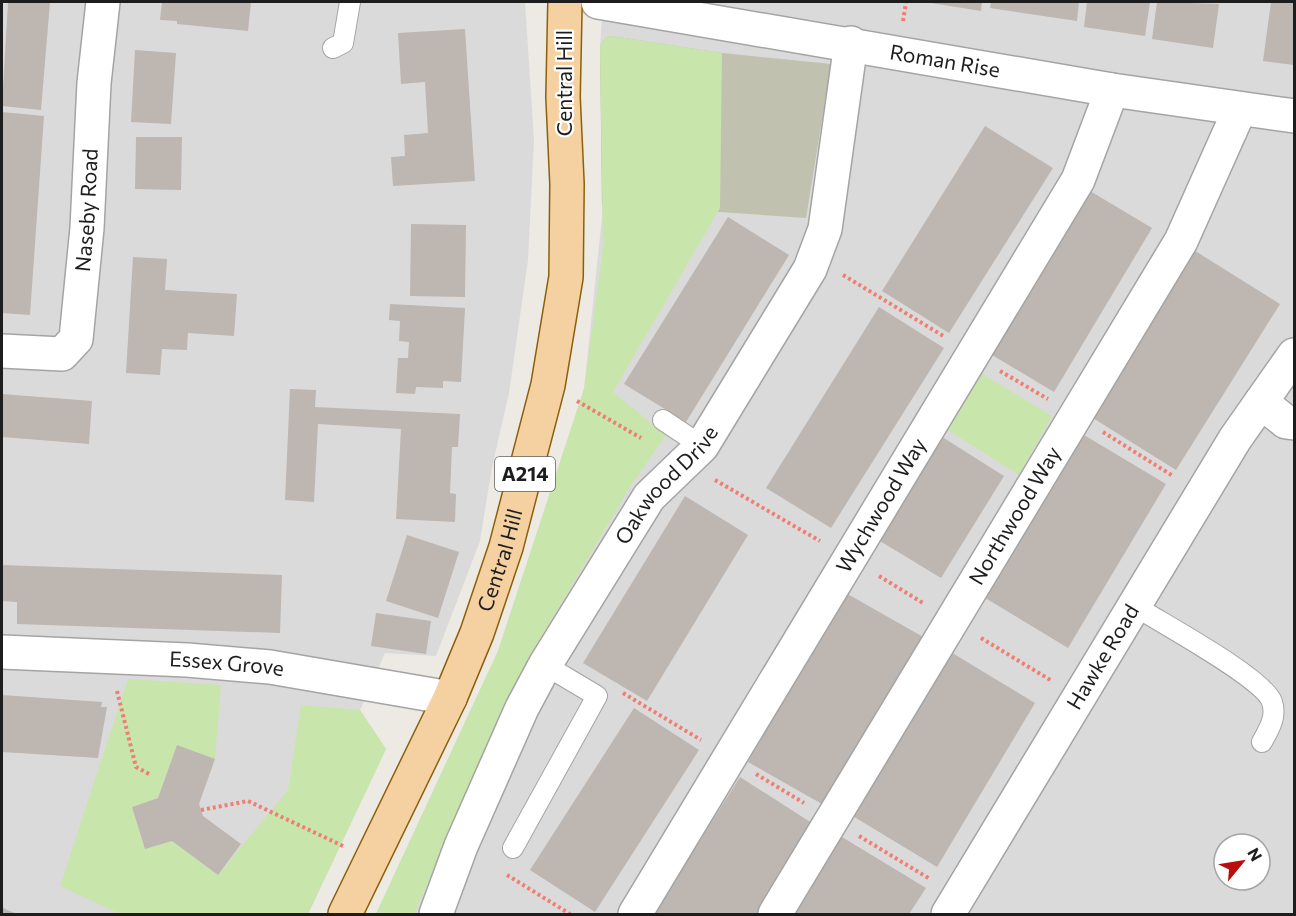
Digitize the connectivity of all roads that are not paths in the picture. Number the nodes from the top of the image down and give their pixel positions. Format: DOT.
graph roads {
  1 [pos="103,2"];
  2 [pos="350,2"];
  3 [pos="565,2"];
  4 [pos="598,2"];
  5 [pos="851,43"];
  6 [pos="333,48"];
  7 [pos="1112,90"];
  8 [pos="1240,109"];
  9 [pos="1294,116"];
  10 [pos="2,351"];
  11 [pos="1294,355"];
  12 [pos="1261,402"];
  13 [pos="663,420"];
  14 [pos="1294,423"];
  15 [pos="693,454"];
  16 [pos="1135,606"];
  17 [pos="2,652"];
  18 [pos="545,665"];
  19 [pos="450,698"];
  20 [pos="1262,742"];
  21 [pos="513,848"];
  22 [pos="345,915"];
  23 [pos="436,915"];
  24 [pos="634,915"];
  25 [pos="775,915"];
  26 [pos="948,915"];
  1 -- 10 [label="street, Naseby Road"];
  2 -- 6 [label="lane"];
  3 -- 19 [label="main road, Central Hill / A214"];
  4 -- 5 [label="street, Roman Rise"];
  5 -- 7 [label="street, Roman Rise"];
  5 -- 15 [label="street, Oakwood Drive"];
  7 -- 8 [label="street, Roman Rise"];
  7 -- 24 [label="street, Wychwood Way"];
  8 -- 9 [label="street, Roman Rise"];
  8 -- 25 [label="street, Northwood Way"];
  11 -- 12 [label="street, Hawke Road"];
  12 -- 14 [label="street"];
  12 -- 16 [label="street, Hawke Road"];
  13 -- 15 [label="lane"];
  15 -- 18 [label="street, Oakwood Drive"];
  16 -- 20 [label="lane"];
  16 -- 26 [label="street, Hawke Road"];
  17 -- 19 [label="street, Essex Grove"];
  18 -- 21 [label="lane"];
  18 -- 23 [label="street, Oakwood Drive"];
  19 -- 22 [label="main road, Central Hill / A214"];
}
